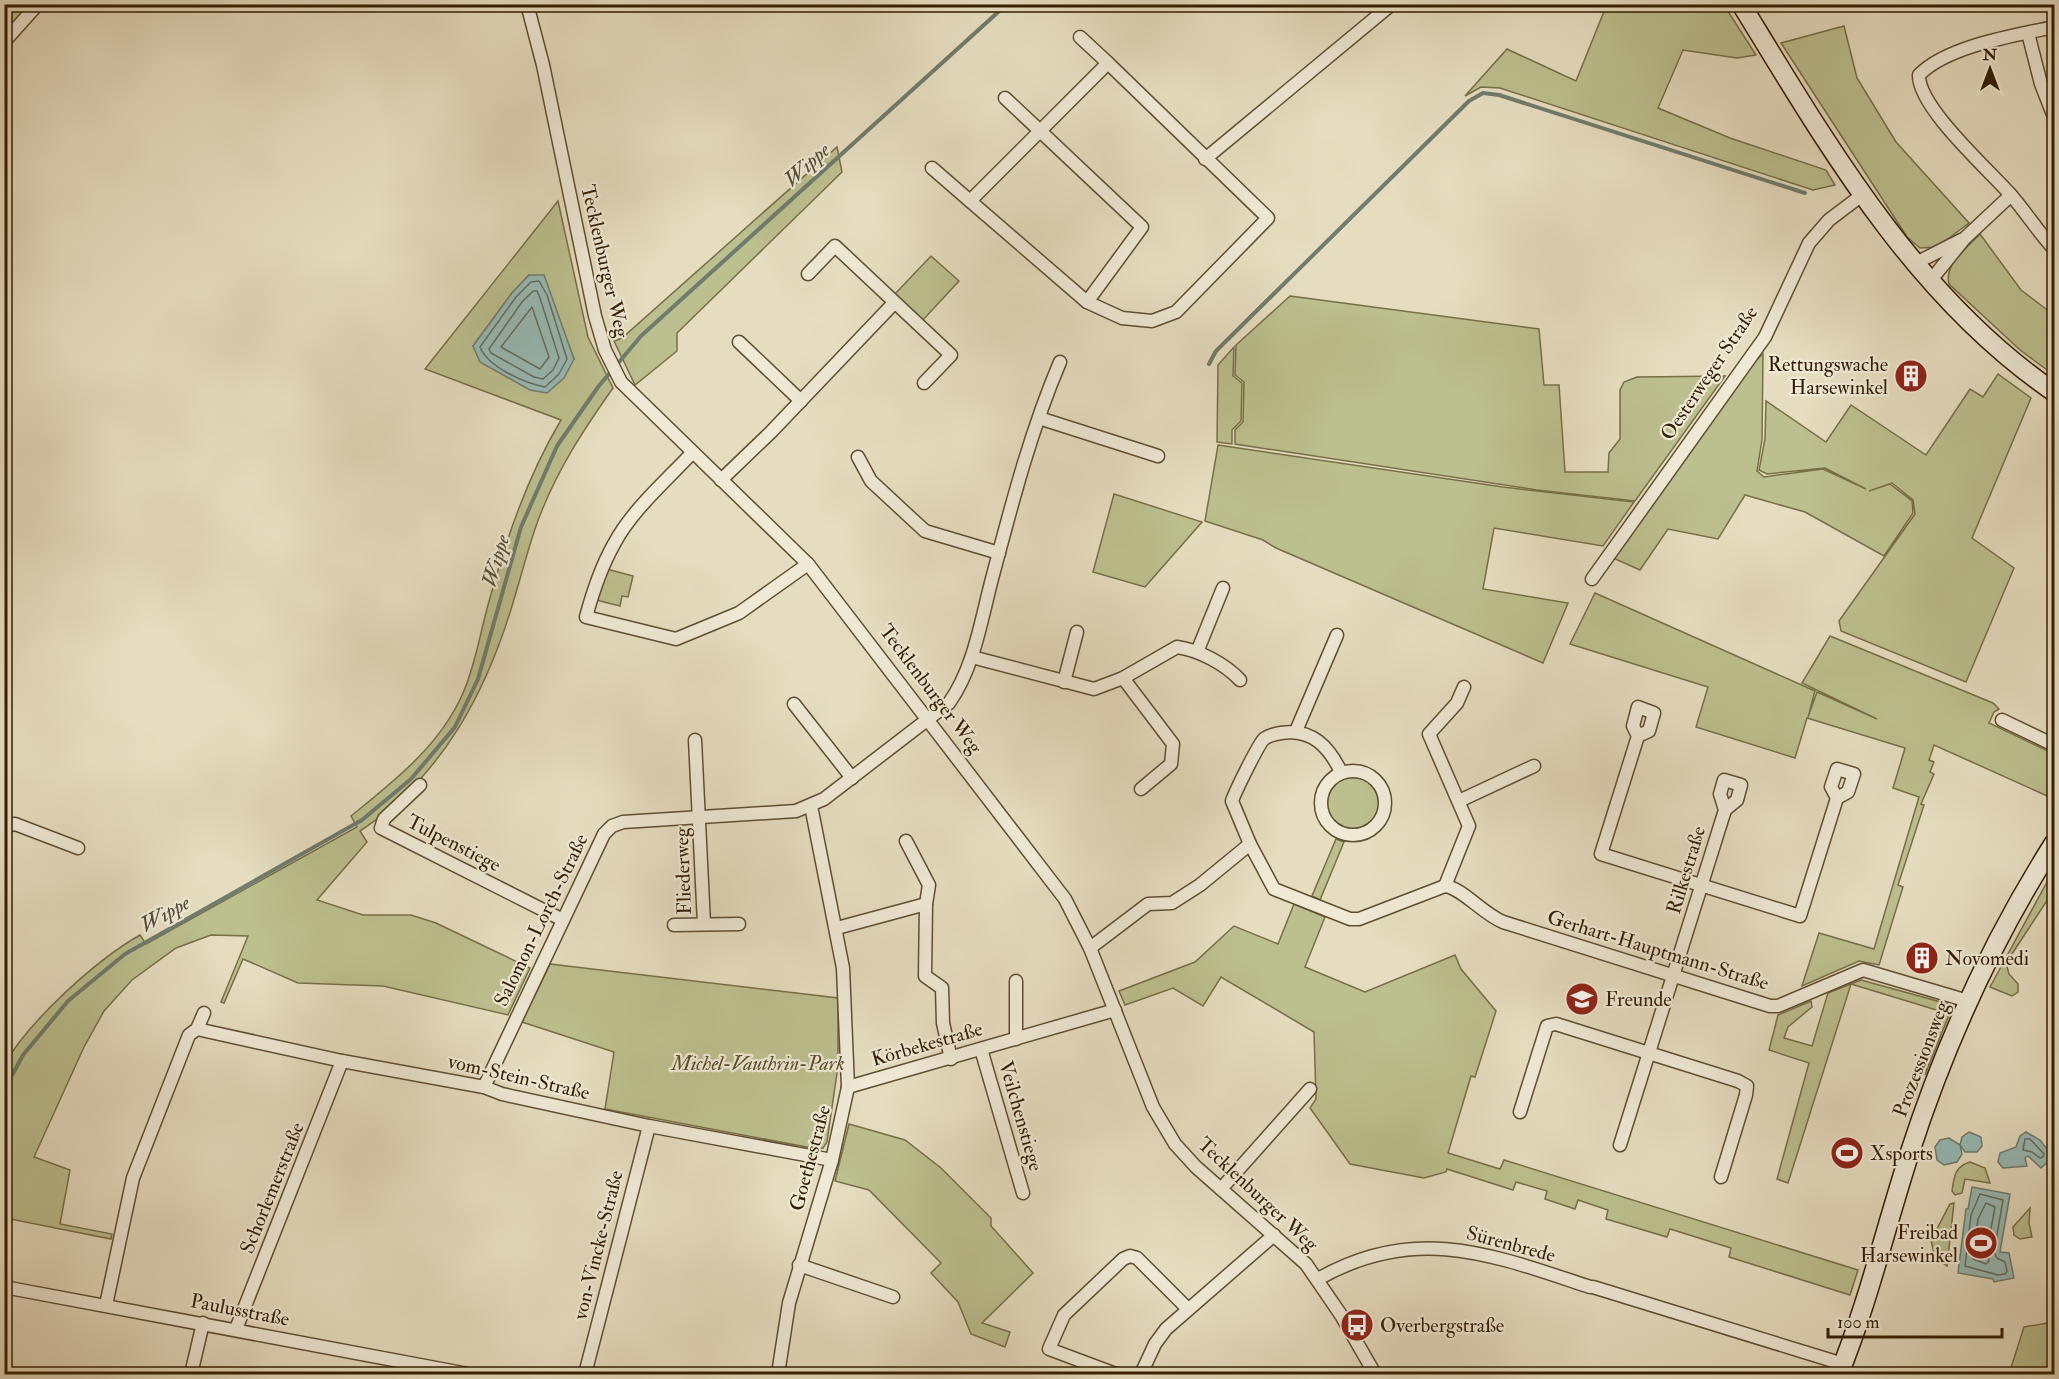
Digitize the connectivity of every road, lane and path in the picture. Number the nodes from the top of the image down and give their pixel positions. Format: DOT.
graph roads {
  1 [pos="38,4"];
  2 [pos="527,4"];
  3 [pos="1392,4"];
  4 [pos="1742,4"];
  5 [pos="2055,27"];
  6 [pos="2028,33"];
  7 [pos="1080,37"];
  8 [pos="4,42"];
  9 [pos="1108,63"];
  10 [pos="1005,98"];
  11 [pos="2055,117"];
  12 [pos="1039,130"];
  13 [pos="1205,159"];
  14 [pos="932,168"];
  15 [pos="1862,195"];
  16 [pos="2011,195"];
  17 [pos="970,201"];
  18 [pos="1965,238"];
  19 [pos="2055,249"];
  20 [pos="1916,263"];
  21 [pos="808,274"];
  22 [pos="1931,280"];
  23 [pos="1087,302"];
  24 [pos="894,303"];
  25 [pos="739,342"];
  26 [pos="1060,362"];
  27 [pos="924,383"];
  28 [pos="2055,392"];
  29 [pos="801,401"];
  30 [pos="1039,418"];
  31 [pos="692,453"];
  32 [pos="1158,456"];
  33 [pos="858,457"];
  34 [pos="721,480"];
  35 [pos="999,553"];
  36 [pos="808,564"];
  37 [pos="1592,579"];
  38 [pos="1223,588"];
  39 [pos="1077,632"];
  40 [pos="1336,635"];
  41 [pos="1197,652"];
  42 [pos="972,657"];
  43 [pos="1123,678"];
  44 [pos="1240,680"];
  45 [pos="1064,682"];
  46 [pos="1464,687"];
  47 [pos="794,704"];
  48 [pos="929,720"];
  49 [pos="2002,720"];
  50 [pos="1296,730"];
  51 [pos="1638,736"];
  52 [pos="695,740"];
  53 [pos="2055,745"];
  54 [pos="1534,766"];
  55 [pos="1341,772"];
  56 [pos="852,778"];
  57 [pos="420,785"];
  58 [pos="1141,789"];
  59 [pos="1837,798"];
  60 [pos="1459,801"];
  61 [pos="811,806"];
  62 [pos="1725,810"];
  63 [pos="700,817"];
  64 [pos="4,826"];
  65 [pos="906,841"];
  66 [pos="2055,843"];
  67 [pos="1250,844"];
  68 [pos="78,848"];
  69 [pos="1445,886"];
  70 [pos="1701,886"];
  71 [pos="926,904"];
  72 [pos="562,920"];
  73 [pos="704,924"];
  74 [pos="739,924"];
  75 [pos="674,925"];
  76 [pos="837,928"];
  77 [pos="1090,948"];
  78 [pos="1673,976"];
  79 [pos="1016,981"];
  80 [pos="1968,1000"];
  81 [pos="1115,1010"];
  82 [pos="204,1013"];
  83 [pos="197,1029"];
  84 [pos="1016,1039"];
  85 [pos="981,1049"];
  86 [pos="1649,1053"];
  87 [pos="951,1059"];
  88 [pos="342,1061"];
  89 [pos="848,1087"];
  90 [pos="484,1088"];
  91 [pos="1310,1089"];
  92 [pos="1520,1112"];
  93 [pos="649,1126"];
  94 [pos="1620,1145"];
  95 [pos="832,1160"];
  96 [pos="1721,1177"];
  97 [pos="1221,1189"];
  98 [pos="1023,1193"];
  99 [pos="1274,1235"];
  100 [pos="800,1265"];
  101 [pos="1318,1279"];
  102 [pos="4,1287"];
  103 [pos="893,1296"];
  104 [pos="106,1305"];
  105 [pos="1187,1308"];
  106 [pos="203,1323"];
  107 [pos="237,1329"];
  108 [pos="1841,1369"];
  109 [pos="191,1374"];
  110 [pos="468,1374"];
  111 [pos="585,1374"];
  112 [pos="778,1374"];
  113 [pos="1116,1374"];
  114 [pos="1141,1374"];
  115 [pos="1375,1374"];
  1 -- 8 [label="street"];
  2 -- 31 [label="street, Tecklenburger Weg"];
  3 -- 13 [label="street"];
  4 -- 15 [label="street"];
  5 -- 6 [label="street"];
  6 -- 11 [label="street"];
  6 -- 16 [label="street"];
  7 -- 9 [label="street"];
  9 -- 12 [label="street"];
  9 -- 13 [label="street"];
  10 -- 12 [label="street"];
  12 -- 17 [label="street"];
  12 -- 23 [label="street"];
  13 -- 23 [label="street"];
  14 -- 17 [label="street"];
  15 -- 20 [label="street"];
  15 -- 37 [label="street, Oesterweger Straße"];
  16 -- 18 [label="street"];
  16 -- 19 [label="street"];
  17 -- 23 [label="street"];
  18 -- 20 [label="street"];
  18 -- 22 [label="street"];
  20 -- 22 [label="street"];
  21 -- 24 [label="street"];
  22 -- 28 [label="street"];
  24 -- 27 [label="street"];
  24 -- 29 [label="street"];
  25 -- 29 [label="street"];
  26 -- 30 [label="street, Salomon-Lorch-Straße"];
  29 -- 34 [label="street"];
  30 -- 32 [label="street"];
  30 -- 35 [label="street, Salomon-Lorch-Straße"];
  31 -- 34 [label="street, Tecklenburger Weg"];
  31 -- 36 [label="street"];
  33 -- 35 [label="street"];
  34 -- 36 [label="street, Tecklenburger Weg"];
  35 -- 42 [label="street, Salomon-Lorch-Straße"];
  36 -- 48 [label="street, Tecklenburger Weg"];
  38 -- 41 [label="street"];
  39 -- 45 [label="street"];
  40 -- 50 [label="street"];
  41 -- 43 [label="street"];
  41 -- 44 [label="street"];
  42 -- 45 [label="street"];
  42 -- 48 [label="street, Salomon-Lorch-Straße"];
  43 -- 45 [label="street"];
  43 -- 58 [label="street"];
  46 -- 60 [label="street"];
  47 -- 56 [label="street"];
  48 -- 56 [label="street, Salomon-Lorch-Straße"];
  48 -- 77 [label="street, Tecklenburger Weg"];
  49 -- 53 [label="street"];
  50 -- 55 [label="street"];
  50 -- 67 [label="street"];
  51 -- 70 [label="street"];
  52 -- 63 [label="street, Fliederweg"];
  54 -- 60 [label="street"];
  55 -- 55 [label="street"];
  56 -- 61 [label="street, Salomon-Lorch-Straße"];
  57 -- 72 [label="street, Tulpenstiege"];
  59 -- 70 [label="street"];
  60 -- 69 [label="street"];
  61 -- 63 [label="street, Salomon-Lorch-Straße"];
  61 -- 76 [label="street, Goethestraße"];
  62 -- 70 [label="street, Rilkestraße"];
  63 -- 72 [label="street, Salomon-Lorch-Straße"];
  63 -- 73 [label="street, Fliederweg"];
  64 -- 68 [label="street"];
  65 -- 71 [label="street"];
  66 -- 80 [label="street, Prozessionsweg"];
  67 -- 69 [label="street"];
  67 -- 77 [label="street"];
  69 -- 78 [label="street, Gerhart-Hauptmann-Straße"];
  70 -- 78 [label="street, Rilkestraße"];
  71 -- 76 [label="street"];
  71 -- 87 [label="street"];
  72 -- 90 [label="street, Salomon-Lorch-Straße"];
  73 -- 74 [label="street, Fliederweg"];
  73 -- 75 [label="street, Fliederweg"];
  76 -- 89 [label="street, Goethestraße"];
  77 -- 81 [label="street, Tecklenburger Weg"];
  78 -- 80 [label="street, Gerhart-Hauptmann-Straße"];
  78 -- 86 [label="street, Rilkestraße"];
  79 -- 84 [label="street"];
  80 -- 108 [label="street, Prozessionsweg"];
  81 -- 84 [label="street, Körbekestraße"];
  81 -- 97 [label="street, Tecklenburger Weg"];
  82 -- 83 [label="street"];
  83 -- 88 [label="street, vom-Stein-Straße"];
  83 -- 104 [label="street"];
  84 -- 85 [label="street, Körbekestraße"];
  85 -- 87 [label="street, Körbekestraße"];
  85 -- 98 [label="street, Veilchenstiege"];
  86 -- 92 [label="street"];
  86 -- 94 [label="street, Rilkestraße"];
  86 -- 96 [label="street"];
  87 -- 89 [label="street, Körbekestraße"];
  88 -- 90 [label="street, vom-Stein-Straße"];
  88 -- 107 [label="street, Schorlemerstraße"];
  89 -- 95 [label="street, Goethestraße"];
  90 -- 93 [label="street, vom-Stein-Straße"];
  91 -- 97 [label="street"];
  93 -- 95 [label="street, vom-Stein-Straße"];
  93 -- 111 [label="street, von-Vincke-Straße"];
  95 -- 100 [label="street, Goethestraße"];
  97 -- 99 [label="street, Tecklenburger Weg"];
  99 -- 101 [label="street, Tecklenburger Weg"];
  99 -- 105 [label="street"];
  100 -- 103 [label="street"];
  100 -- 112 [label="street, Goethestraße"];
  101 -- 108 [label="street, Sürenbrede"];
  101 -- 115 [label="street, Tecklenburger Weg"];
  102 -- 104 [label="street, Paulusstraße"];
  104 -- 106 [label="street, Paulusstraße"];
  105 -- 113 [label="street"];
  105 -- 114 [label="street"];
  106 -- 107 [label="street, Paulusstraße"];
  106 -- 109 [label="street"];
  107 -- 110 [label="street, Paulusstraße"];
}
